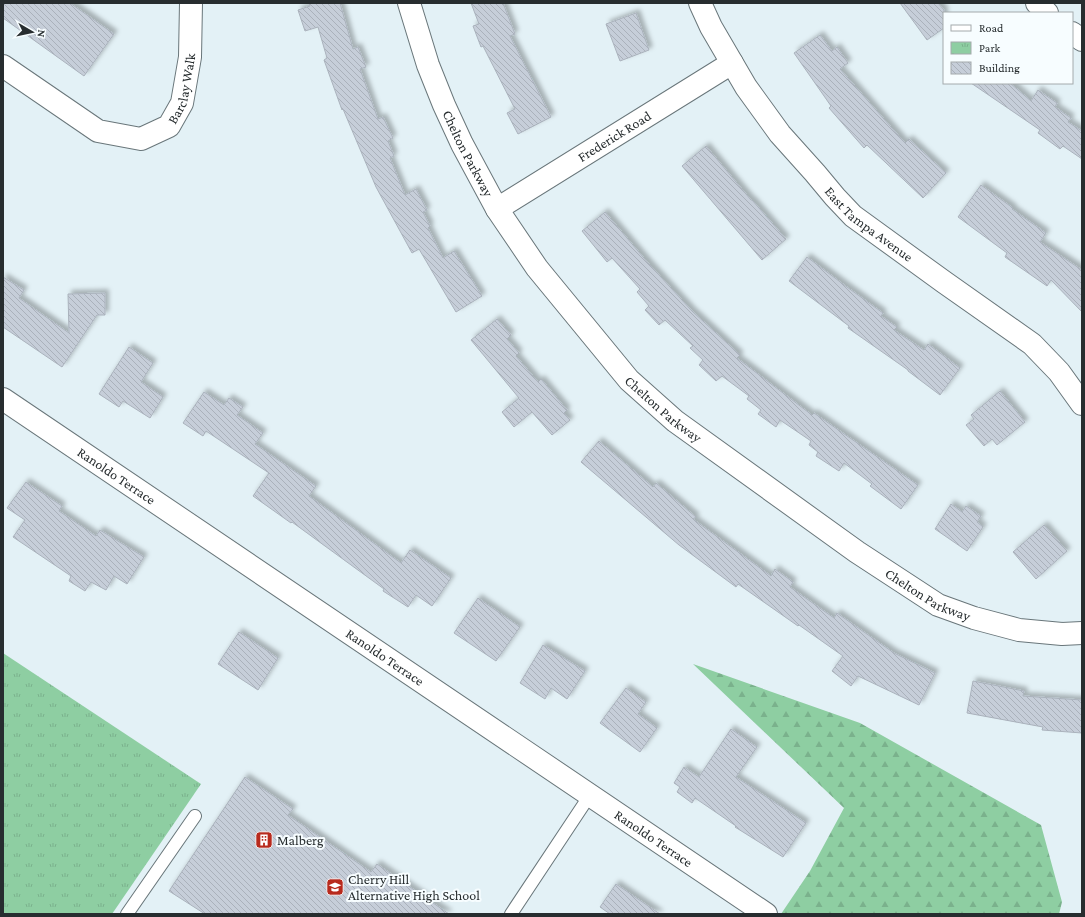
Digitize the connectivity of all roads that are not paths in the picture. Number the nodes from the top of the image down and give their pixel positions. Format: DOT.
graph roads {
  1 [pos="191,3"];
  2 [pos="409,3"];
  3 [pos="700,3"];
  4 [pos="1036,3"];
  5 [pos="1046,12"];
  6 [pos="732,63"];
  7 [pos="3,66"];
  8 [pos="497,209"];
  9 [pos="3,399"];
  10 [pos="1082,404"];
  11 [pos="1082,633"];
  12 [pos="590,795"];
  13 [pos="195,816"];
  14 [pos="127,914"];
  15 [pos="511,914"];
  16 [pos="766,914"];
  1 -- 7 [label="street, Barclay Walk"];
  2 -- 8 [label="street, Chelton Parkway"];
  3 -- 6 [label="street, East Tampa Avenue"];
  4 -- 5 [label="street"];
  6 -- 8 [label="street, Frederick Road"];
  6 -- 10 [label="street, East Tampa Avenue"];
  8 -- 11 [label="street, Chelton Parkway"];
  9 -- 12 [label="street, Ranoldo Terrace"];
  12 -- 15 [label="lane"];
  12 -- 16 [label="street, Ranoldo Terrace"];
  13 -- 14 [label="lane"];
}
